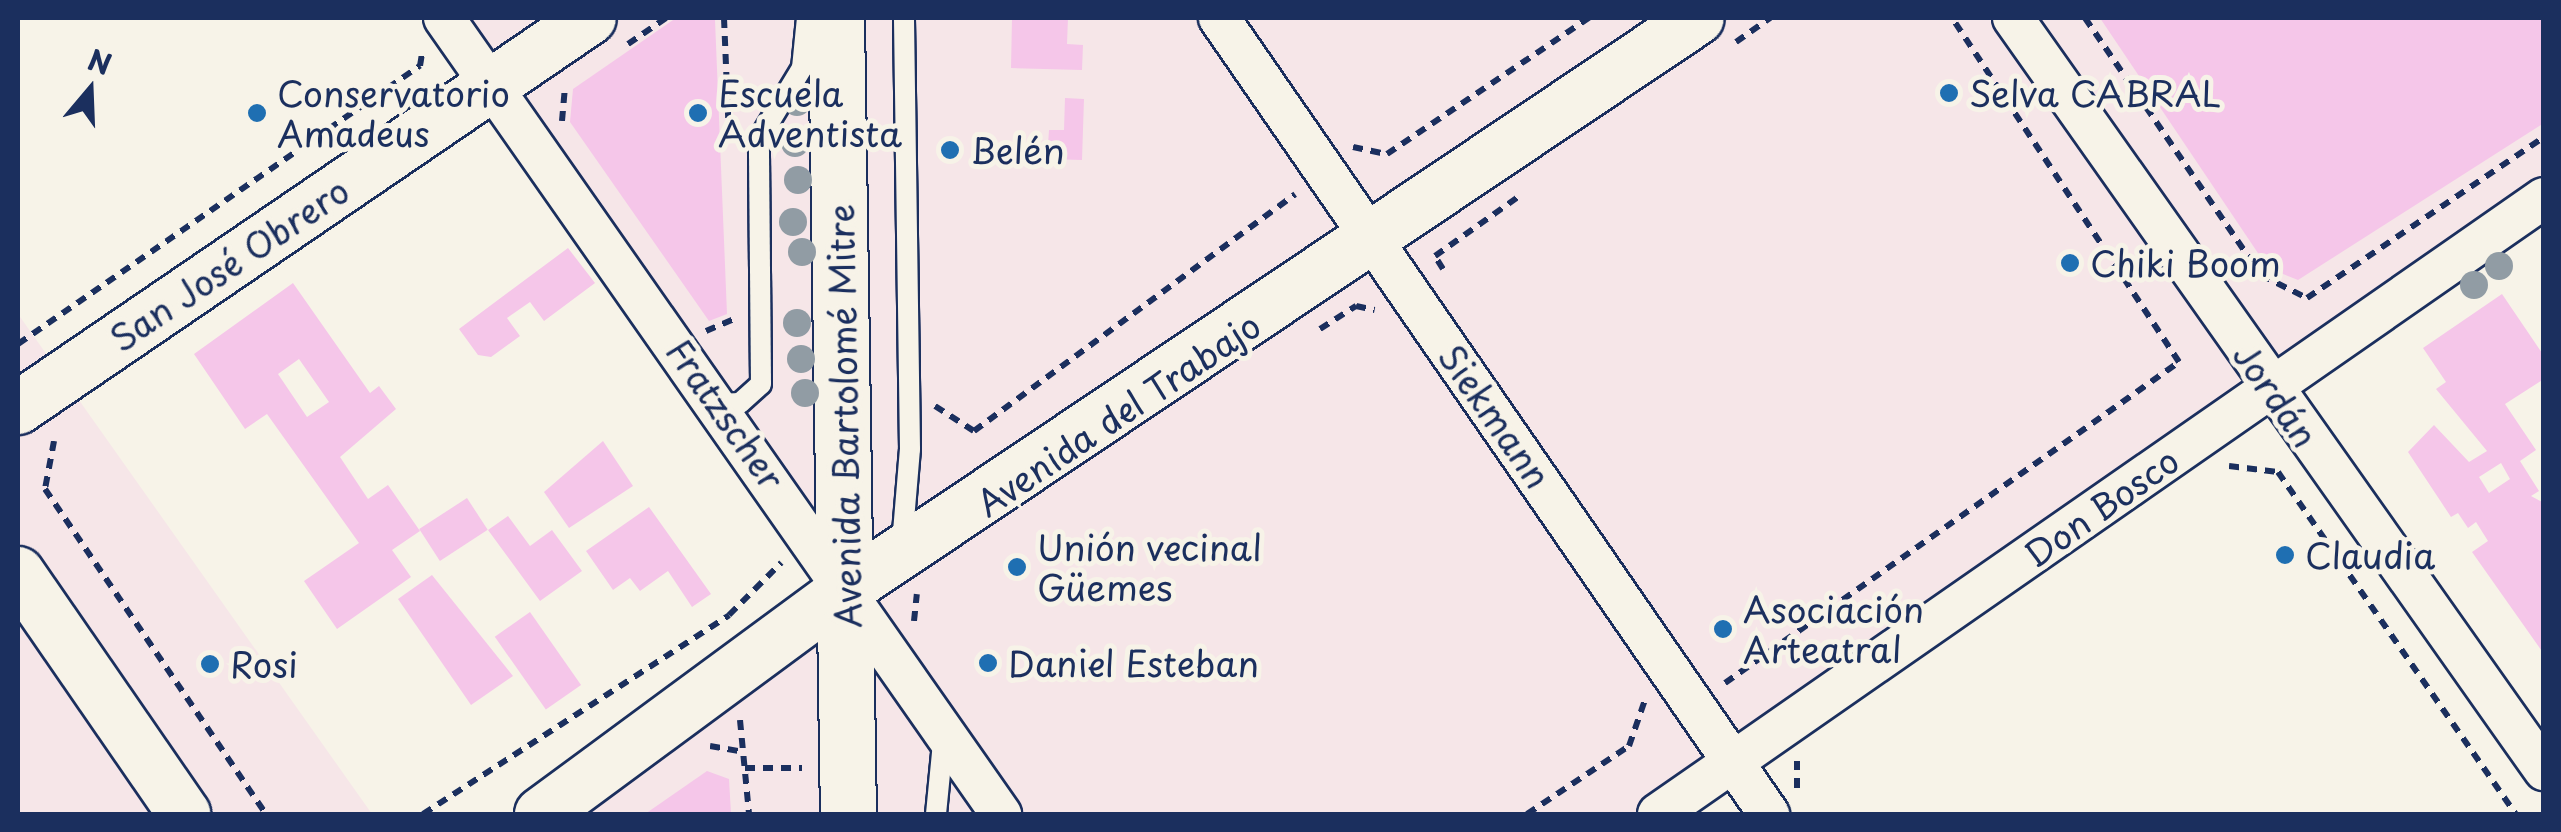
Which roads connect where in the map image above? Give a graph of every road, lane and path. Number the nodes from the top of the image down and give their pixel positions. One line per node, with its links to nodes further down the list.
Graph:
1 (444, 18): 16 (street, Fratzscher)
2 (666, 18): 12 (path)
3 (807, 18): 31 (lane)
4 (836, 18): 39 (main road, Avenida Bartolomé Mitre)
5 (904, 18): 37 (lane)
6 (1219, 18): 23 (street, Siekmann)
7 (1589, 18): 19 (path)
8 (1770, 18): 13 (path)
9 (1952, 18): 41 (path)
10 (2013, 18): 30 (street, Jordán)
11 (2085, 18): 17 (path)
12 (607, 32): 16 (street, San José Obrero)
13 (1710, 34): 23 (street, Avenida del Trabajo)
14 (420, 66): 29 (path)
15 (580, 77): 18 (path)
16 (491, 85): 31 (street, Fratzscher); 32 (street, San José Obrero)
17 (2544, 137)
18 (572, 141)
19 (1346, 146)
20 (1296, 182): 34 (path)
21 (1530, 188): 24 (path)
22 (2544, 198): 30 (street, Don Bosco)
23 (1375, 243): 37 (street, Avenida del Trabajo); 44 (street, Siekmann)
24 (1456, 289)
25 (1387, 312): 28 (path)
26 (693, 316): 27 (path)
27 (736, 318)
28 (1307, 338)
29 (18, 344)
30 (2271, 389): 44 (street, Don Bosco); 45 (street, Jordán)
31 (719, 404): 39 (street, Fratzscher)
32 (18, 408)
33 (68, 431): 47 (path)
34 (974, 431)
35 (2278, 472): 56 (path)
36 (788, 544): 48 (path)
37 (918, 570): 39 (street, Avenida del Trabajo); 40 (path)
38 (18, 573): 46 (street)
39 (848, 588): 43 (street, Fratzscher); 49 (street, Avenida del Trabajo); 50 (main road, Avenida Bartolomé Mitre)
40 (914, 628)
41 (1709, 670)
42 (1636, 678): 53 (path)
43 (942, 727): 51 (lane); 52 (street, Fratzscher)
44 (1734, 763): 54 (street, Don Bosco); 55 (street, Siekmann)
45 (2544, 770)
46 (184, 814)
47 (266, 814)
48 (423, 814)
49 (540, 814)
50 (848, 814)
51 (936, 814)
52 (1001, 814)
53 (1527, 814)
54 (1658, 814)
55 (1770, 814)
56 (2516, 814)

